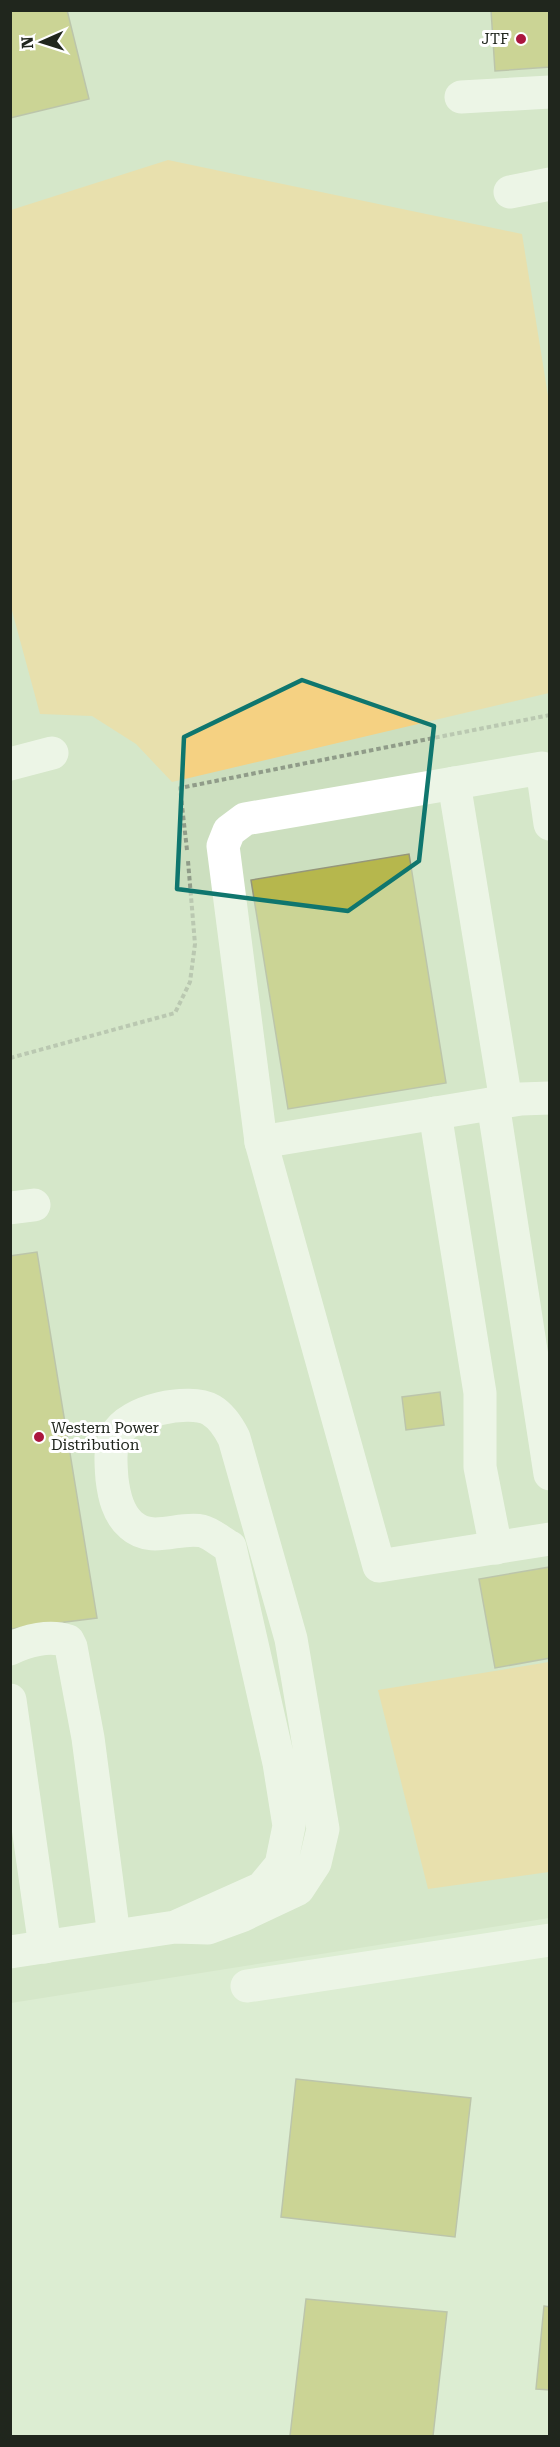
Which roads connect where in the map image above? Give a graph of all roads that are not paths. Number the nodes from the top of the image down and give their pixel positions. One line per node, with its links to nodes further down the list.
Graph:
1 (549, 92): 2 (street)
2 (461, 97)
3 (549, 183): 4 (street)
4 (510, 192)
5 (52, 753): 6 (street)
6 (10, 764)
7 (454, 783): 8 (street); 10 (street); 12 (street)
8 (549, 824)
9 (549, 1098): 10 (street)
10 (500, 1102): 11 (street); 13 (street)
11 (435, 1113): 12 (street); 15 (street)
12 (261, 1142): 15 (street)
13 (549, 1474)
14 (549, 1539): 15 (street)
15 (496, 1548)
16 (10, 1648): 19 (street)
17 (10, 1700): 21 (street)
18 (175, 1927): 18 (street); 19 (street)
19 (114, 1936): 21 (street)
20 (549, 1940): 23 (street)
21 (45, 1947): 22 (street)
22 (10, 1952)
23 (247, 1986)

